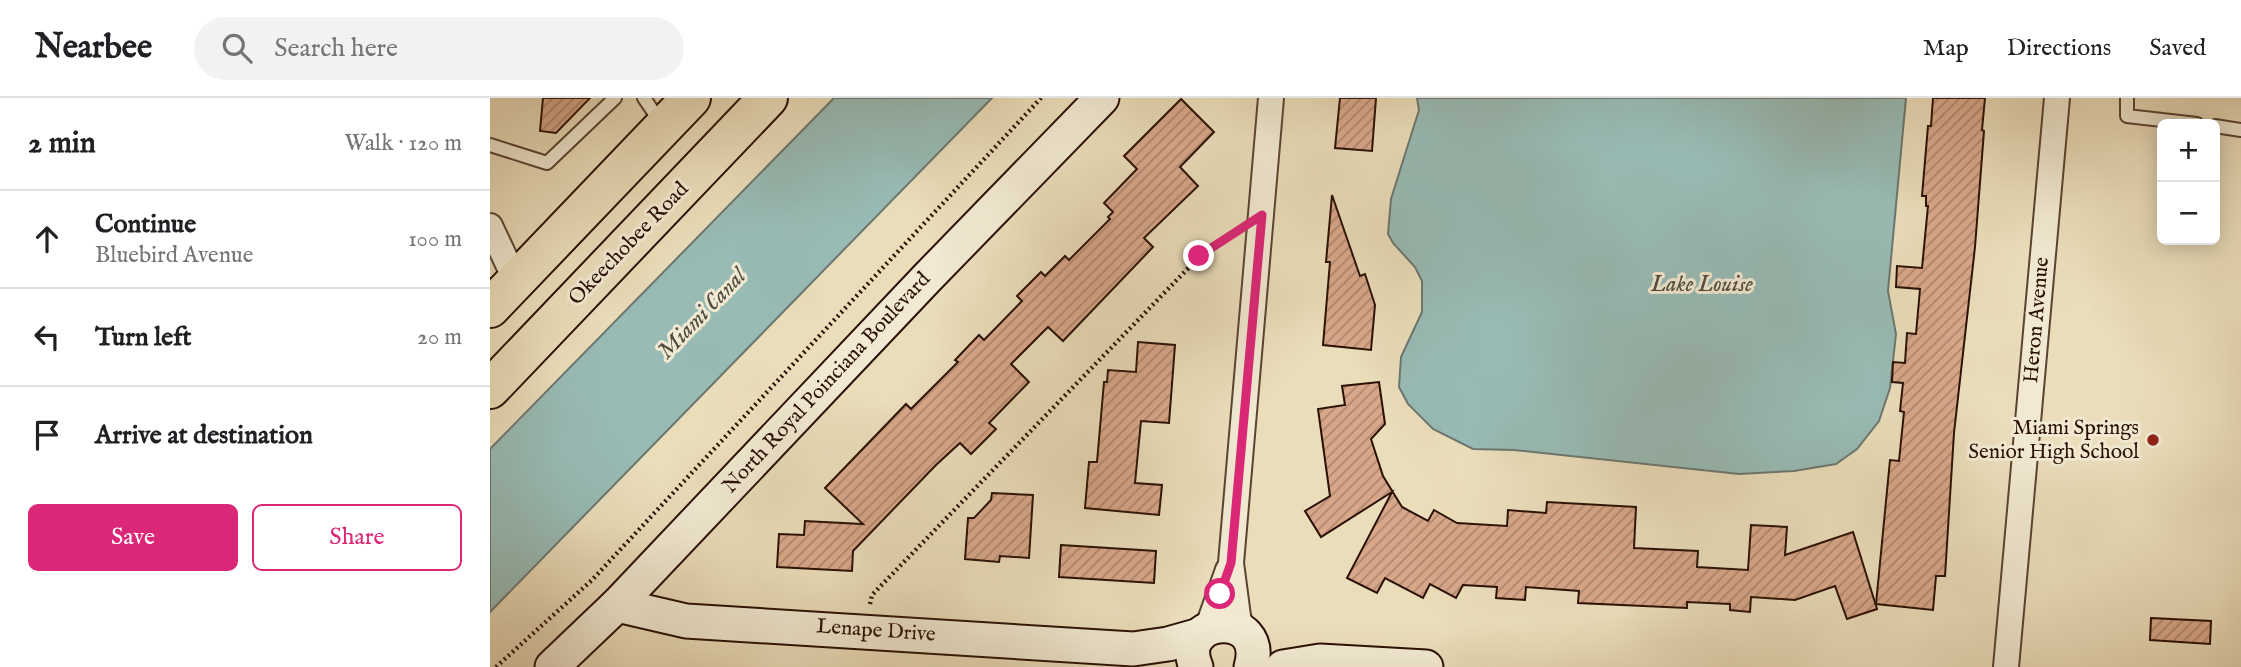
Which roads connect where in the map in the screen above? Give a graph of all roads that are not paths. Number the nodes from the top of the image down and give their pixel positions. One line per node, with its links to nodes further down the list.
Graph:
1 (615, 98): 12 (lane)
2 (691, 98): 8 (highway)
3 (768, 98): 16 (highway, Okeechobee Road)
4 (1102, 98): 18 (street, North Royal Poinciana Boulevard)
5 (1272, 98): 17 (street)
6 (2057, 98): 28 (street, Heron Avenue)
7 (2127, 98): 9 (lane)
8 (654, 112): 14 (highway)
9 (2157, 119)
10 (2220, 128): 11 (lane)
11 (2241, 130)
12 (490, 145)
13 (490, 226): 14 (street)
14 (516, 281): 15 (highway)
15 (490, 308)
16 (490, 389)
17 (1231, 563): 19 (street); 20 (street)
18 (617, 605): 21 (street, Lenape Drive); 23 (street, North Royal Poinciana Boulevard)
19 (1243, 632): 20 (street, Lenape Drive); 22 (street); 25 (street)
20 (1201, 644): 21 (street, Lenape Drive)
21 (1137, 649): 24 (street, Lenape Drive)
22 (1320, 661): 26 (street); 27 (street)
23 (552, 667)
24 (1190, 667)
25 (1251, 667)
26 (1283, 667)
27 (1426, 667)
28 (2007, 667)

